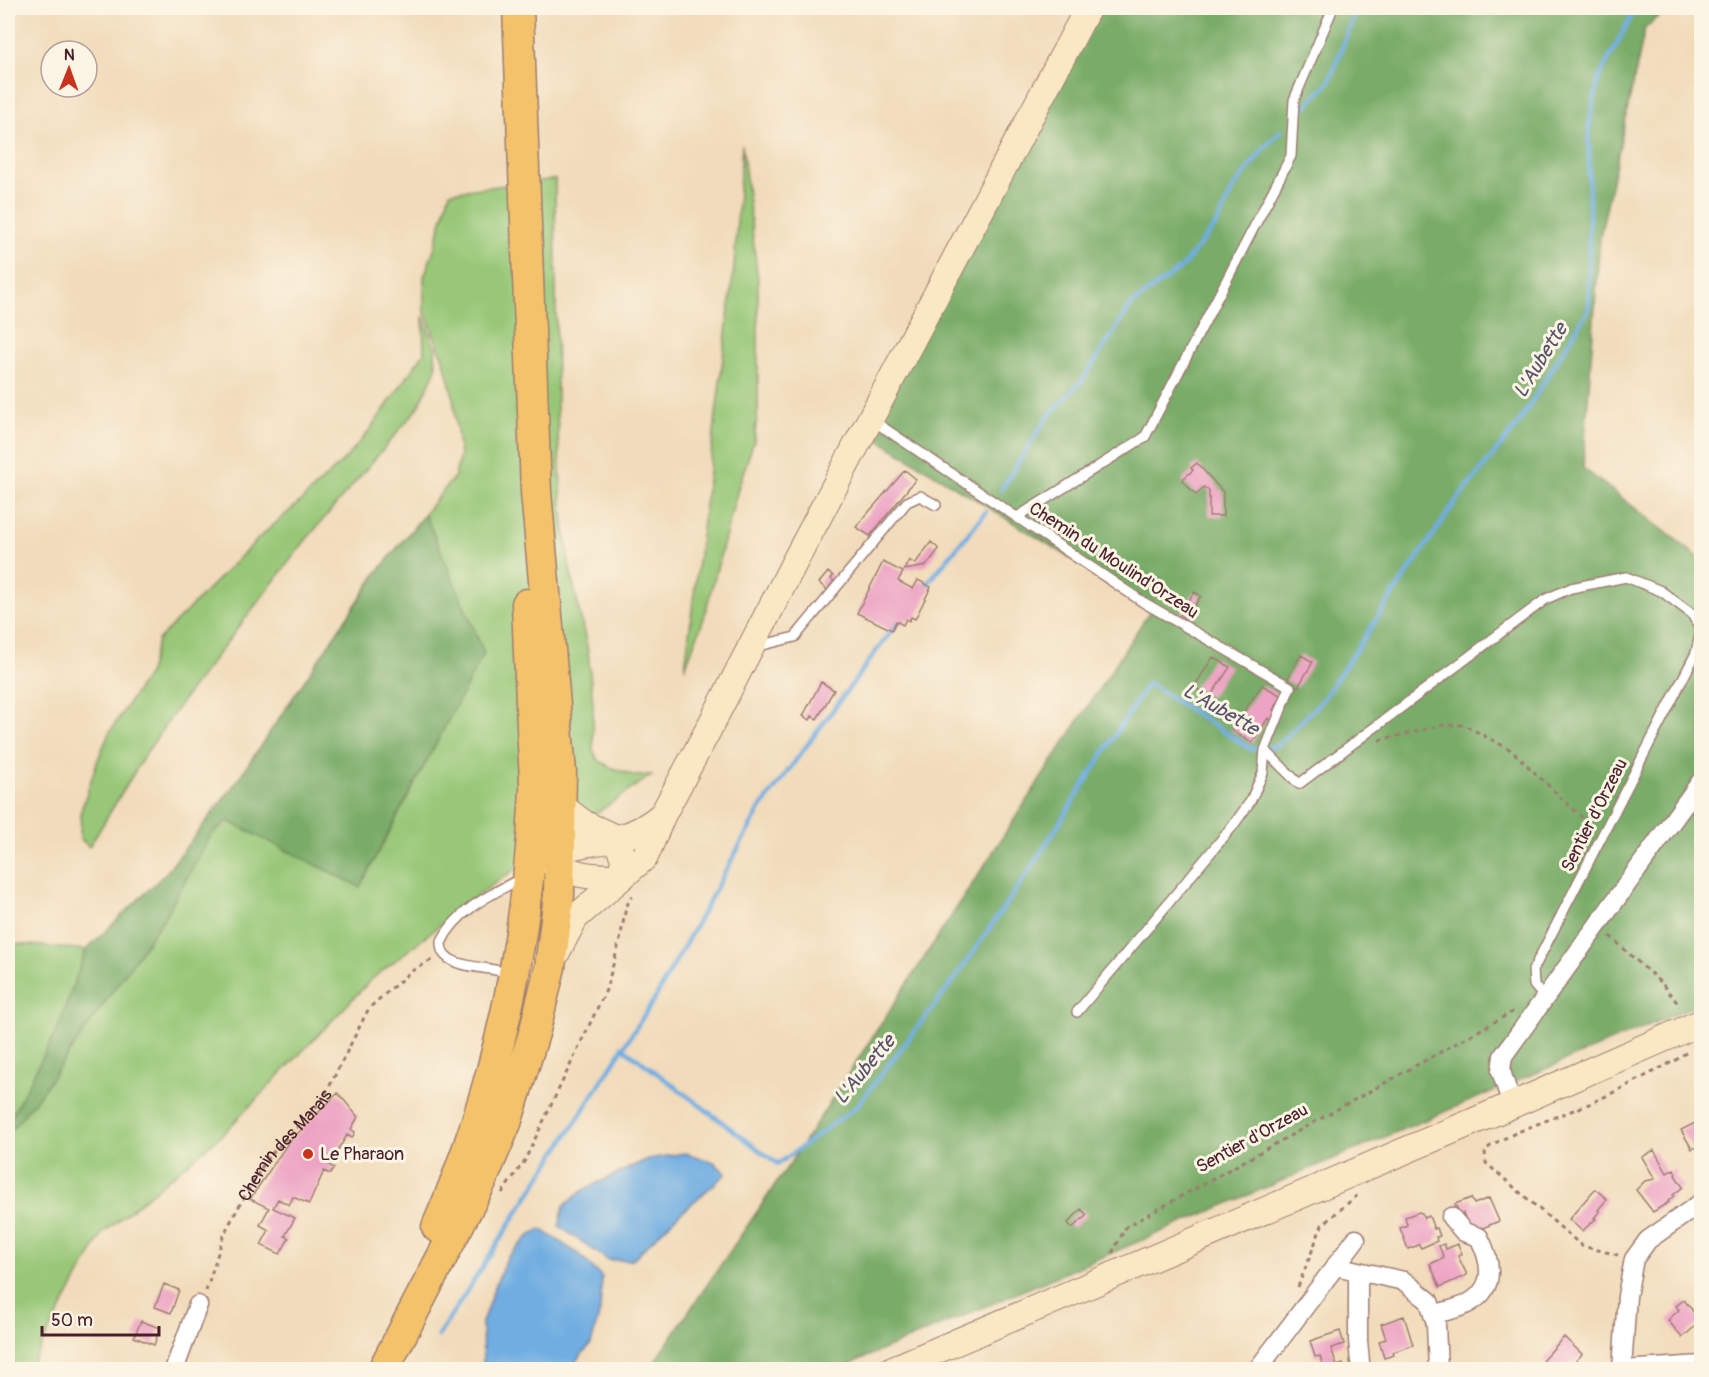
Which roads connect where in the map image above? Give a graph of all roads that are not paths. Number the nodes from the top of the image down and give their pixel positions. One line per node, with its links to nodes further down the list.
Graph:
1 (504, 8): 11 (main road)
2 (518, 8): 12 (main road)
3 (1088, 8): 5 (street)
4 (1333, 8): 7 (lane)
5 (871, 419): 7 (lane, Chemin du Moulind'Orzeau); 8 (street)
6 (936, 506): 8 (lane)
7 (1017, 517): 9 (lane, Chemin du Moulind'Orzeau)
8 (749, 648): 13 (street)
9 (1266, 748): 20 (lane, Sentier d'Orzeau); 21 (lane)
10 (1701, 780): 20 (street)
11 (535, 788): 15 (street); 16 (main road)
12 (562, 807): 14 (street); 15 (main road)
13 (663, 814): 14 (street); 17 (street)
14 (616, 838): 15 (street); 17 (street)
15 (557, 857): 16 (street); 17 (street); 18 (main road)
16 (527, 875): 19 (main road); 19 (lane)
17 (629, 883): 18 (street)
18 (550, 967): 32 (main road)
19 (514, 975): 32 (main road)
20 (1545, 998): 23 (street)
21 (1077, 1012)
22 (1701, 1022): 23 (street)
23 (1512, 1105): 37 (street)
24 (1701, 1202): 35 (street)
25 (1451, 1217): 30 (street)
26 (1356, 1239): 27 (street)
27 (1335, 1266): 28 (street); 38 (street)
28 (1358, 1271): 30 (street); 33 (street)
29 (198, 1305): 36 (street)
30 (1433, 1315): 39 (street)
31 (1701, 1355): 34 (street)
32 (381, 1358)
33 (1360, 1362)
34 (1694, 1366): 35 (street)
35 (1622, 1369)
36 (174, 1370)
37 (891, 1370)
38 (1257, 1370)
39 (1438, 1370)

